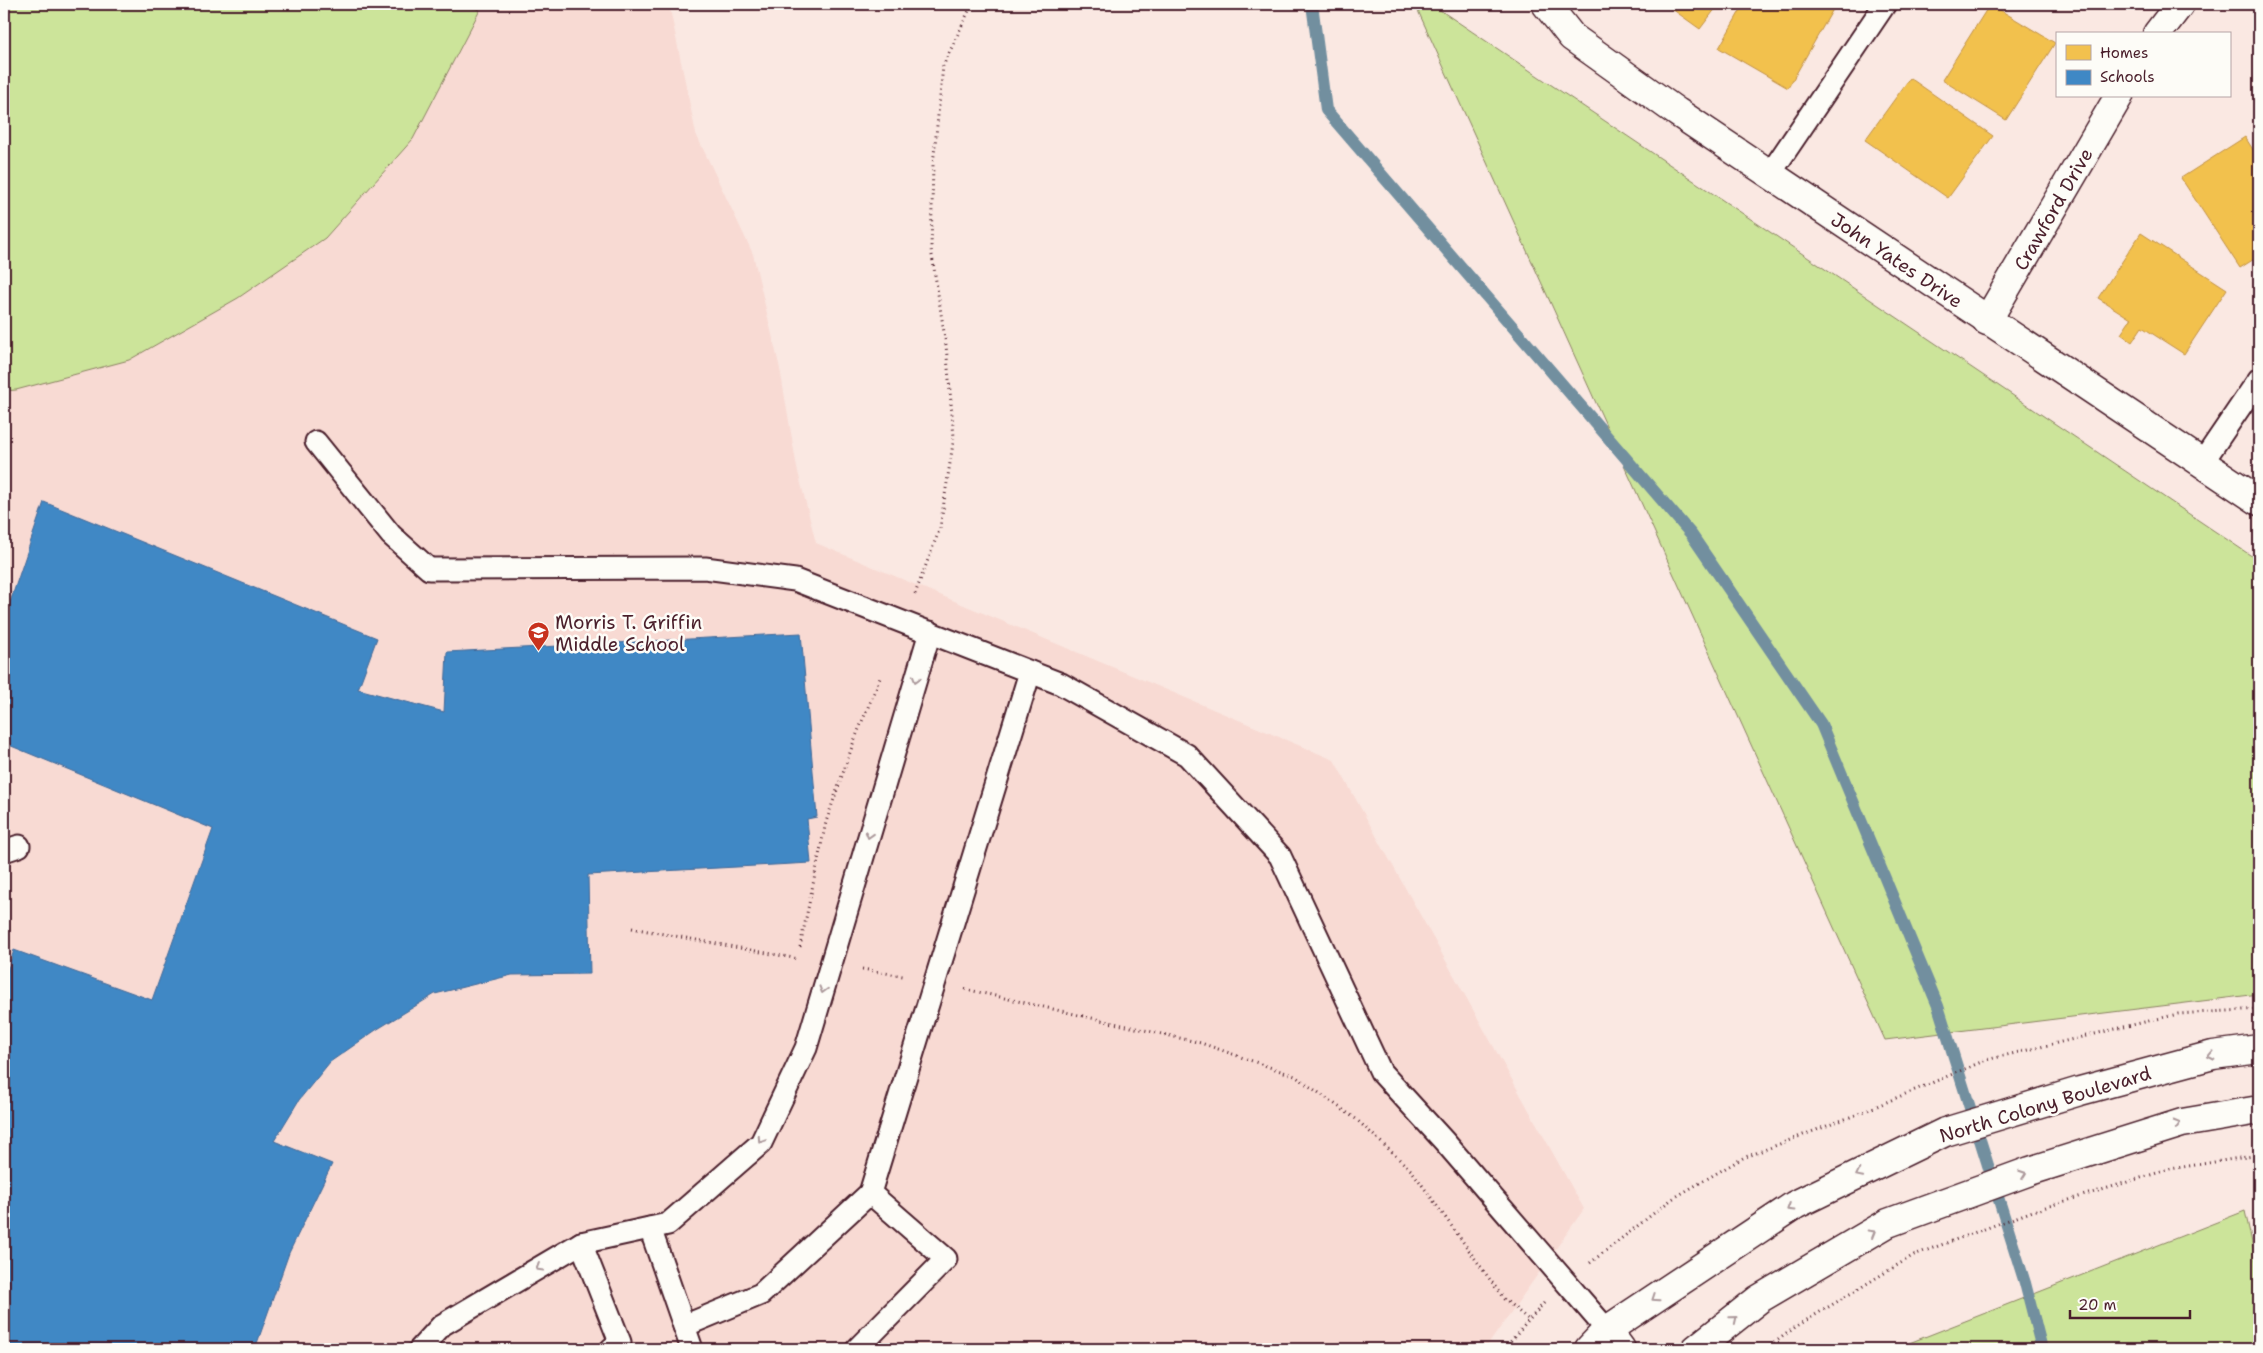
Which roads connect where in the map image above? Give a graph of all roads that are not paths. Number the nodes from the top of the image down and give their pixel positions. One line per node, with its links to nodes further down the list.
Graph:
1 (1546, 4): 6 (main road, John Yates Drive)
2 (1885, 4): 6 (lane)
3 (2180, 4): 4 (main road)
4 (2159, 32)
5 (2118, 98): 7 (main road, Crawford Drive)
6 (1770, 174): 7 (main road, John Yates Drive)
7 (1987, 321): 10 (main road, John Yates Drive)
8 (2259, 379): 10 (lane)
9 (316, 442): 12 (lane)
10 (2202, 463): 11 (main road, John Yates Drive)
11 (2259, 501)
12 (930, 632): 13 (lane); 17 (lane, one-way to 17)
13 (1030, 672): 16 (lane); 20 (lane)
14 (2259, 1050): 20 (main road, North Colony Boulevard, one-way to 20)
15 (2259, 1110): 25 (main road, one-way to 15)
16 (870, 1193): 19 (lane); 24 (lane)
17 (650, 1228): 18 (lane); 19 (lane)
18 (580, 1243): 21 (lane); 22 (lane, one-way to 22)
19 (684, 1326): 23 (lane)
20 (1606, 1343)
21 (618, 1347)
22 (420, 1349)
23 (692, 1349)
24 (857, 1349)
25 (1696, 1349)

